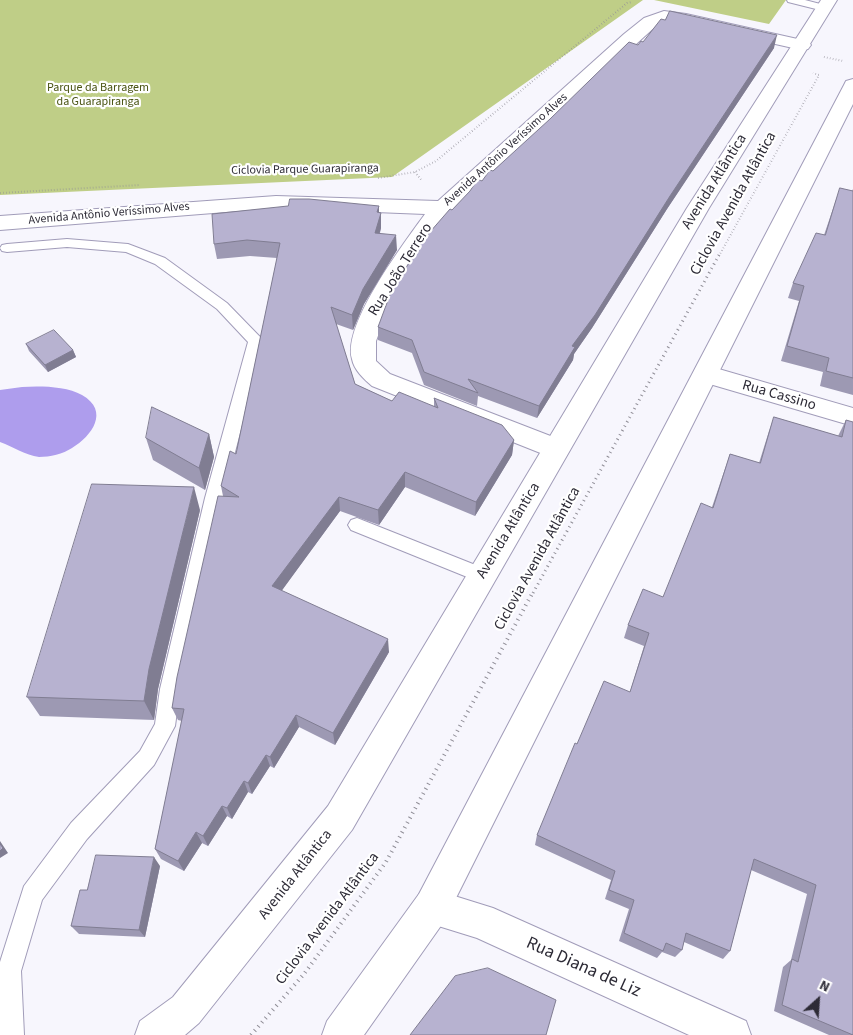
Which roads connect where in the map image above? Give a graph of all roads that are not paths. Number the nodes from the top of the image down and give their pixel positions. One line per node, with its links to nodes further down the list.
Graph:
1 (792, 0): 2 (lane)
2 (827, 4): 3 (main road, Avenida Atlântica)
3 (802, 45): 5 (main road, Avenida Antônio Veríssimo Alves); 10 (main road, Avenida Atlântica)
4 (853, 85): 8 (main road)
5 (443, 208): 6 (main road, Avenida Antônio Veríssimo Alves); 10 (main road, Rua João Terrero)
6 (0, 223)
7 (7, 248): 15 (lane)
8 (705, 374): 9 (main road, Rua Cassino); 13 (main road)
9 (853, 417)
10 (557, 449): 12 (main road, Avenida Atlântica)
11 (357, 525): 12 (lane)
12 (482, 575): 14 (main road, Avenida Atlântica)
13 (432, 907): 17 (main road); 18 (main road, Rua Diana de Liz)
14 (180, 1027): 16 (main road, Avenida Atlântica)
15 (12, 1035)
16 (154, 1035)
17 (341, 1035)
18 (732, 1035)

